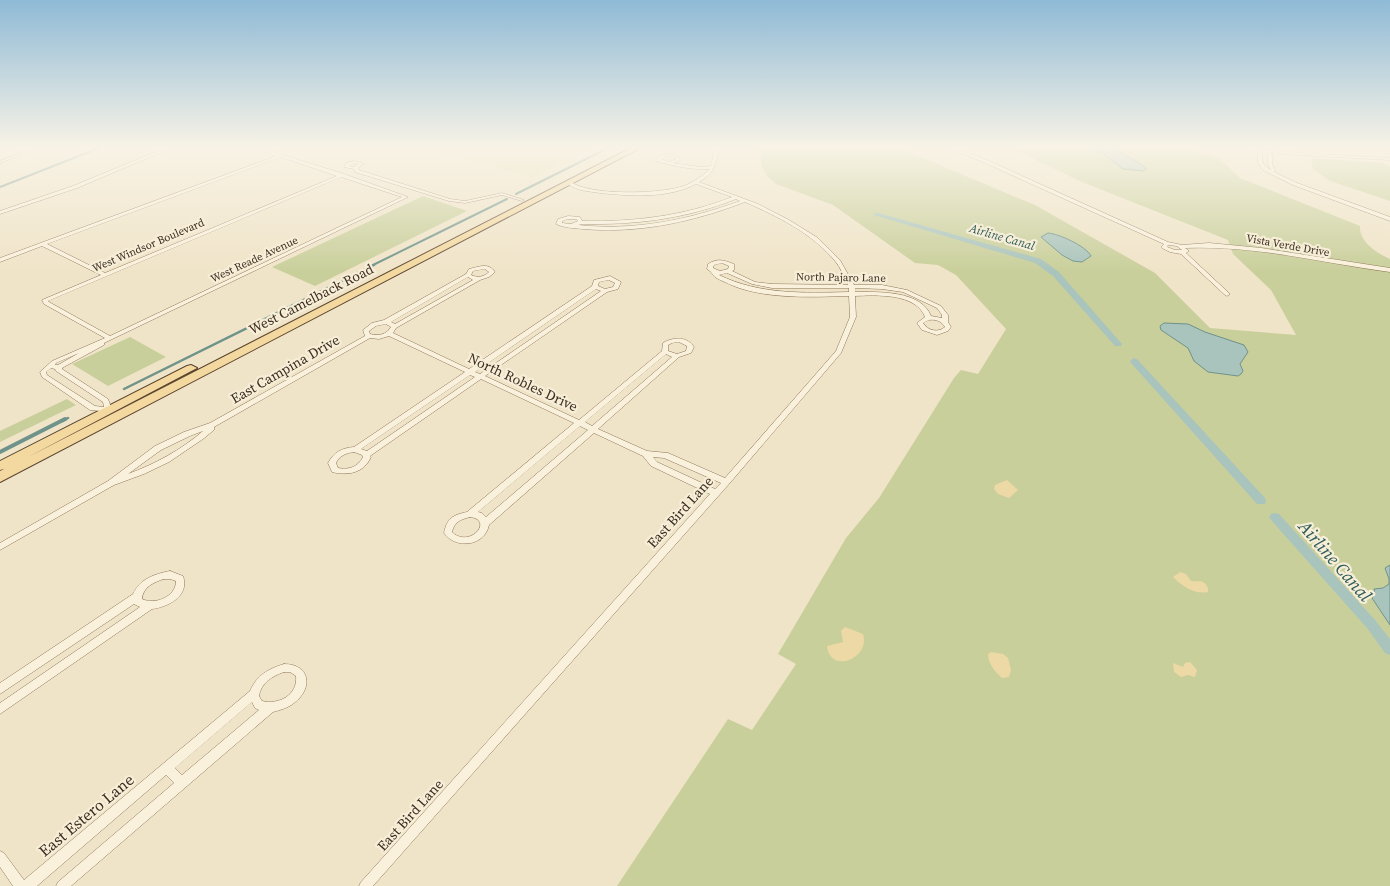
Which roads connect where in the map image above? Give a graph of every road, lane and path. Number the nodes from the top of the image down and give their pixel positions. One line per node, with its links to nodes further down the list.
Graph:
1 (68, 189): 16 (street)
2 (190, 189): 22 (street)
3 (308, 189): 28 (street, West Windsor Boulevard)
4 (382, 189): 51 (street, West Reade Avenue)
5 (416, 189): 13 (street)
6 (542, 189): 13 (main road, West Camelback Road)
7 (549, 189): 63 (main road, West Camelback Road)
8 (584, 189): 9 (street)
9 (674, 189)
10 (714, 189): 14 (street, East Bird Lane)
11 (1048, 189): 23 (street, Vista Verde Drive)
12 (1310, 189): 18 (street)
13 (518, 198): 63 (main road, West Camelback Road)
14 (740, 199): 15 (street); 17 (street); 35 (street, East Bird Lane)
15 (694, 212): 17 (street); 20 (street)
16 (0, 213)
17 (701, 216): 20 (street)
18 (1390, 219)
19 (581, 222): 20 (street); 21 (street); 21 (street)
20 (639, 224): 21 (street)
21 (570, 226)
22 (42, 244): 24 (street); 28 (street)
23 (1182, 249): 25 (street, Vista Verde Drive); 37 (street)
24 (0, 260)
25 (1390, 270)
26 (716, 272): 27 (street, North Pajaro Lane); 27 (street, North Pajaro Lane); 33 (street, North Pajaro Lane)
27 (729, 272): 31 (street, North Pajaro Lane)
28 (104, 274): 51 (street, West Windsor Boulevard)
29 (468, 275): 30 (street); 30 (street); 39 (street)
30 (478, 279): 40 (street)
31 (749, 281): 33 (street); 34 (street, North Pajaro Lane)
32 (595, 287): 36 (street); 36 (street); 42 (street)
33 (743, 287): 34 (street, North Pajaro Lane)
34 (789, 290): 35 (street, North Pajaro Lane)
35 (851, 290): 38 (street, North Pajaro Lane); 41 (street, North Pajaro Lane); 75 (street, East Bird Lane)
36 (605, 291): 43 (street)
37 (1227, 294)
38 (920, 297): 41 (street); 46 (street, North Pajaro Lane)
39 (428, 298): 40 (street); 45 (street)
40 (438, 302): 47 (street)
41 (913, 302): 44 (street, North Pajaro Lane)
42 (563, 309): 43 (street); 50 (street)
43 (573, 313): 52 (street)
44 (929, 318): 46 (street); 46 (street)
45 (386, 322): 47 (street); 49 (street)
46 (945, 322)
47 (394, 327): 48 (street)
48 (389, 334): 49 (street); 58 (street, North Robles Drive)
49 (369, 336): 66 (street, East Campina Drive)
50 (522, 336): 52 (street); 58 (street)
51 (110, 338): 53 (street, West Reade Avenue)
52 (534, 340): 59 (street)
53 (85, 351): 56 (street, West Reade Avenue); 57 (street, West Reade Avenue)
54 (665, 352): 55 (street); 55 (street); 60 (street)
55 (677, 356): 61 (street)
56 (47, 367): 57 (street, West Reade Avenue); 63 (street)
57 (59, 367): 63 (street)
58 (470, 371): 59 (street, North Robles Drive); 62 (street)
59 (481, 376): 64 (street); 65 (street, North Robles Drive)
60 (630, 380): 61 (street); 65 (street)
61 (643, 385): 67 (street)
62 (410, 412): 64 (street); 68 (street)
63 (113, 413): 71 (main road, West Camelback Road); 73 (main road, West Camelback Road)
64 (422, 417): 70 (street)
65 (580, 423): 67 (street, North Robles Drive); 72 (street)
66 (213, 425): 76 (street, East Campina Drive); 76 (street, East Campina Drive)
67 (593, 429): 69 (street, North Robles Drive); 74 (street)
68 (356, 449): 70 (street); 70 (street)
69 (646, 454): 75 (street, North Robles Drive); 77 (street, North Robles Drive)
70 (366, 455)
71 (0, 466)
72 (524, 469): 74 (street); 78 (street)
73 (0, 477)
74 (537, 477): 79 (street)
75 (726, 482): 77 (street, East Bird Lane)
76 (111, 484): 80 (street, East Campina Drive)
77 (716, 493): 95 (street, East Bird Lane)
78 (470, 514): 79 (street); 79 (street)
79 (485, 523)
80 (0, 547)
81 (136, 597): 82 (street); 82 (street); 83 (street)
82 (148, 607): 84 (street)
83 (49, 656): 84 (street); 85 (street)
84 (60, 668): 88 (street)
85 (0, 689)
86 (255, 692): 87 (street); 87 (street); 89 (street, East Estero Lane)
87 (269, 708): 90 (street)
88 (0, 709)
89 (167, 768): 90 (street); 93 (street, East Estero Lane)
90 (182, 783): 94 (street)
91 (0, 857): 92 (street)
92 (22, 886)
93 (27, 886)
94 (62, 886)
95 (365, 886)

